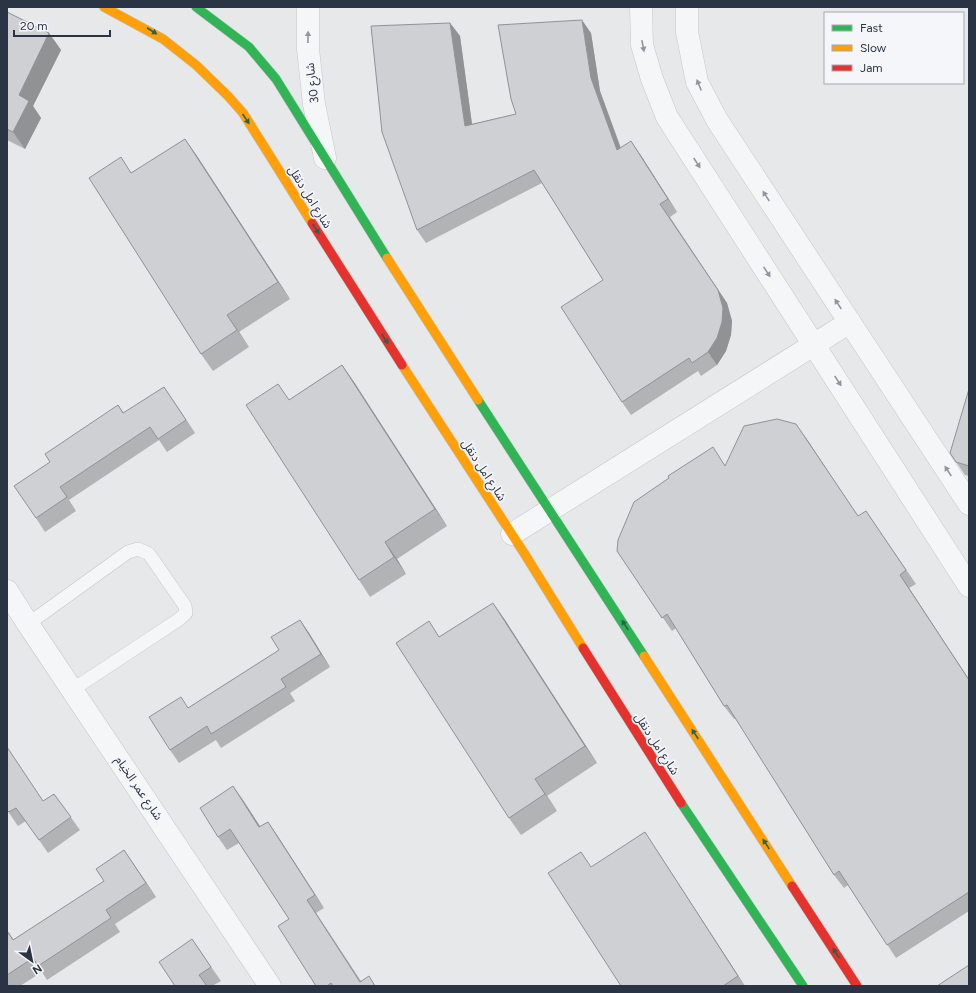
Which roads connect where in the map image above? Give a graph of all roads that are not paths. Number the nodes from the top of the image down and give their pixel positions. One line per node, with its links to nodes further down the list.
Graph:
1 (104, 7): 11 (street, شارع امل دنقل, one-way to 11)
2 (196, 7): 6 (street)
3 (308, 7): 6 (street, شارع 30, one-way to 3)
4 (641, 7): 8 (street, one-way to 8)
5 (687, 7): 7 (street, one-way to 5)
6 (326, 159): 10 (street)
7 (850, 322): 8 (street); 9 (street, one-way to 7)
8 (814, 344): 10 (street); 12 (street, one-way to 12)
9 (969, 504)
10 (550, 509): 11 (street); 18 (street, one-way to 10)
11 (512, 534): 17 (street, شارع امل دنقل)
12 (969, 586)
13 (7, 591): 14 (street, شارع عمر الخيام)
14 (28, 624): 15 (street, شارع عمر الخيام); 15 (lane)
15 (72, 690): 16 (street, شارع عمر الخيام)
16 (270, 986)
17 (803, 986)
18 (857, 986)

